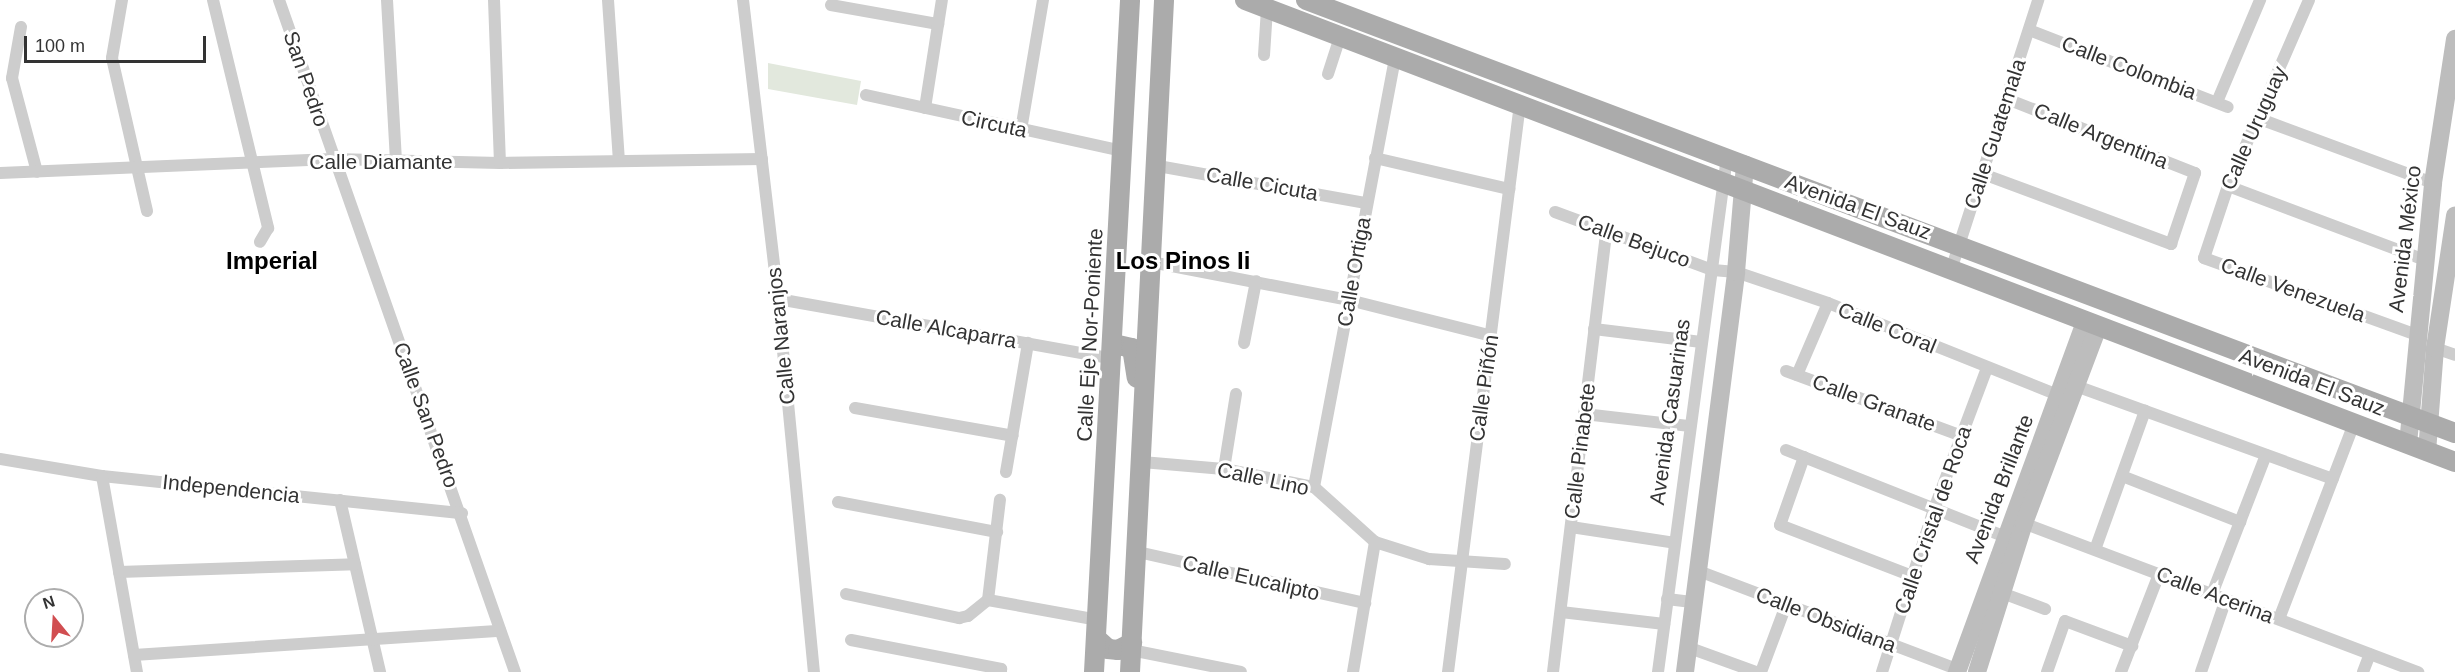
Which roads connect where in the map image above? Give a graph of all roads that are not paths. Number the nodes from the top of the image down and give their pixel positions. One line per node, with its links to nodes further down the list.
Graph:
1 (122, 0): 46 (street)
2 (213, 0): 44 (street)
3 (279, 0): 38 (street, San Pedro)
4 (387, 0): 42 (street)
5 (494, 0): 43 (street)
6 (609, 0): 40 (street)
7 (743, 0): 39 (street, Calle Naranjos)
8 (942, 0): 20 (street)
9 (1043, 0): 35 (street)
10 (1130, 0): 36 (main road, Calle Eje Nor-Poniente)
11 (1164, 0): 45 (main road)
12 (1245, 0): 18 (main road, Avenida El Sauz)
13 (1306, 0): 19 (main road, Avenida El Sauz)
14 (2038, 0): 22 (street, Calle Guatemala)
15 (2260, 0): 32 (street, Calle Uruguay)
16 (2309, 0): 34 (street, Calle Uruguay)
17 (831, 5): 20 (street)
18 (1267, 9): 23 (main road, Avenida El Sauz); 25 (street)
19 (1340, 12): 23 (main road); 28 (main road, Avenida El Sauz)
20 (938, 24): 33 (street)
21 (21, 27): 47 (street)
22 (2029, 30): 30 (street, Calle Guatemala); 32 (street, Calle Colombia)
23 (1337, 35): 26 (main road, Avenida El Sauz); 27 (street)
24 (2455, 39): 51 (street, Avenida México)
25 (1264, 55)
26 (1395, 58): 31 (main road, Avenida El Sauz); 37 (street, Calle Ortiga)
27 (1328, 74)
28 (1515, 77): 31 (main road); 41 (main road, Avenida El Sauz)
29 (866, 95): 33 (street, Circuta)
30 (2007, 99): 49 (street, Calle Argentina); 50 (street, Calle Guatemala)
31 (1513, 102): 52 (main road, Avenida El Sauz); 54 (street, Calle Piñón)
32 (2223, 105)
33 (925, 108): 35 (street, Circuta)
34 (2260, 119): 51 (street); 53 (street, Calle Uruguay)
35 (1021, 130): 36 (street, Circuta)
36 (1123, 151): 66 (main road, Calle Eje Nor-Poniente)
37 (1375, 158): 54 (street); 56 (street, Calle Ortiga)
38 (333, 159): 42 (street, Calle Diamante); 44 (street, Calle Diamante); 118 (street, Calle San Pedro)
39 (762, 159): 40 (street, Calle Diamante); 72 (street, Calle Naranjos)
40 (619, 160): 43 (street, Calle Diamante)
41 (1736, 161): 52 (street, Avenida Casuarinas); 55 (street); 62 (main road, Avenida El Sauz)
42 (396, 162): 43 (street, Calle Diamante)
43 (500, 163)
44 (252, 164): 46 (street, Calle Diamante); 61 (street)
45 (1158, 166): 56 (street, Calle Cicuta); 65 (main road)
46 (138, 169): 47 (street, Calle Diamante); 57 (street)
47 (37, 172): 48 (street, Calle Diamante)
48 (0, 173)
49 (2195, 173): 50 (street, Calle Uruguay)
50 (1983, 174): 62 (street, Calle Guatemala)
51 (2433, 183): 64 (street, Avenida México)
52 (1726, 184): 55 (main road, Avenida El Sauz); 68 (street, Avenida Casuarinas)
53 (2228, 186): 63 (street, Calle Uruguay); 64 (street)
54 (1509, 189): 79 (street, Calle Piñón)
55 (1744, 191): 67 (main road, Avenida El Sauz); 69 (street)
56 (1365, 203): 73 (street, Calle Ortiga)
57 (147, 211)
58 (1555, 212): 60 (street, Calle Bejuco)
59 (2455, 216): 70 (street)
60 (1606, 231): 68 (street, Calle Bejuco); 77 (street, Calle Pinabete)
61 (260, 242)
62 (1958, 245): 67 (street, Calle Guatemala); 92 (main road, Avenida El Sauz)
63 (2204, 258): 78 (street, Calle Venezuela)
64 (2425, 260): 78 (street, Avenida México)
65 (1151, 262): 71 (street); 75 (main road)
66 (1118, 263): 75 (main road); 84 (main road, Calle Eje Nor-Poniente)
67 (1952, 267): 76 (main road, Avenida El Sauz)
68 (1713, 270): 69 (street, Calle Coral); 80 (street, Avenida Casuarinas)
69 (1736, 272): 74 (street, Calle Coral); 131 (street)
70 (2451, 272): 83 (street)
71 (1256, 281): 73 (street); 81 (street)
72 (778, 298): 82 (street, Calle Alcaparra); 163 (street, Calle Naranjos)
73 (1349, 300): 79 (street); 113 (street, Calle Ortiga)
74 (1828, 303): 86 (street, Calle Coral); 99 (street, Calle Granate)
75 (1149, 324): 93 (main road)
76 (2092, 324): 88 (street, Avenida Brillante); 95 (main road, Avenida El Sauz)
77 (1594, 329): 80 (street); 91 (street, Calle Pinabete)
78 (2417, 335): 92 (street, Avenida México)
79 (1492, 336): 128 (street, Calle Piñón)
80 (1701, 342): 96 (street, Avenida Casuarinas)
81 (1244, 343)
82 (1028, 344): 84 (street, Calle Alcaparra); 98 (street)
83 (2435, 348): 85 (street); 94 (street)
84 (1114, 351): 93 (main road); 148 (main road, Calle Eje Nor-Poniente)
85 (2455, 355)
86 (1987, 369): 88 (street, Calle Coral); 99 (street, Calle Cristal de Roca)
87 (1236, 394): 108 (street)
88 (2068, 394): 90 (street, Calle Coral); 119 (street, Avenida Brillante)
89 (855, 408): 98 (street)
90 (2145, 411): 103 (street, Calle Coral); 111 (street)
91 (1584, 414): 96 (street); 121 (street, Calle Pinabete)
92 (2411, 416): 94 (main road, Avenida El Sauz); 100 (street, Avenida México)
93 (1144, 419): 106 (main road)
94 (2431, 423): 97 (main road, Avenida El Sauz); 102 (street)
95 (2354, 424): 100 (main road, Avenida El Sauz); 112 (street)
96 (1690, 426): 125 (street, Avenida Casuarinas)
97 (2455, 433)
98 (1013, 436): 109 (street)
99 (1962, 436): 117 (street, Calle Cristal de Roca)
100 (2408, 444): 102 (main road, Avenida El Sauz)
101 (1786, 450): 104 (street)
102 (2427, 452): 107 (main road, Avenida El Sauz)
103 (2266, 455): 112 (street, Calle Coral); 120 (street)
104 (1804, 458): 117 (street); 134 (street)
105 (0, 459): 110 (street, Independencia)
106 (1142, 462): 108 (street, Calle Lino); 127 (main road)
107 (2455, 462)
108 (1224, 469): 113 (street, Calle Lino)
109 (1006, 472)
110 (102, 476): 114 (street, Independencia); 132 (street)
111 (2122, 476): 120 (street); 126 (street)
112 (2333, 479): 146 (street)
113 (1314, 487): 124 (street, Calle Lino)
114 (340, 500): 118 (street, Independencia); 129 (street)
115 (1000, 500): 122 (street)
116 (838, 502): 122 (street)
117 (1934, 509): 123 (street); 134 (street, Calle Cristal de Roca)
118 (462, 513): 149 (street, Calle San Pedro)
119 (2017, 521): 123 (street, Avenida Brillante); 126 (street, Calle Acerina)
120 (2240, 522): 137 (street)
121 (1571, 526): 125 (street); 145 (street, Calle Pinabete)
122 (997, 532): 140 (street)
123 (2011, 539): 135 (street, Avenida Brillante); 159 (street, Avenida Brillante)
124 (1375, 542): 128 (street, Calle Lino); 142 (street)
125 (1675, 543): 138 (street, Avenida Casuarinas)
126 (2096, 548): 133 (street, Calle Acerina)
127 (1138, 552): 142 (street, Calle Eucalipto); 153 (main road)
128 (1461, 562): 130 (street, Calle Lino); 168 (street, Calle Piñón)
129 (355, 564): 132 (street); 150 (street)
130 (1505, 564)
131 (1696, 570): 141 (street); 143 (street, Calle Obsidiana)
132 (119, 572): 157 (street)
133 (2159, 574): 137 (street, Calle Acerina); 155 (street)
134 (1912, 576): 152 (street, Calle Cristal de Roca)
135 (2002, 593): 144 (street); 175 (street, Avenida Brillante)
136 (846, 594): 140 (street)
137 (2212, 594): 139 (street, Calle Acerina)
138 (1668, 598): 141 (street); 147 (street, Avenida Casuarinas)
139 (2226, 599): 146 (street, Calle Acerina); 178 (street)
140 (988, 600): 148 (street)
141 (1692, 602): 154 (street)
142 (1365, 603): 167 (street)
143 (1786, 605): 152 (street, Calle Obsidiana); 173 (street)
144 (2045, 609)
145 (1561, 612): 147 (street); 169 (street, Calle Pinabete)
146 (2279, 619): 156 (street, Calle Acerina)
147 (1664, 624): 170 (street, Avenida Casuarinas)
148 (1098, 630): 153 (main road); 164 (main road, Calle Eje Nor-Poniente)
149 (500, 631): 150 (street); 162 (street, Calle San Pedro)
150 (374, 639): 157 (street); 161 (street)
151 (851, 640): 158 (street)
152 (1891, 645): 159 (street, Calle Obsidiana); 174 (street, Calle Cristal de Roca)
153 (1131, 646): 165 (main road); 166 (street)
154 (1687, 646): 171 (street); 172 (street)
155 (2132, 646): 176 (street); 177 (street)
156 (2370, 654): 179 (street); 180 (street, Calle Acerina)
157 (134, 655): 160 (street)
158 (1001, 670)
159 (1956, 670)
160 (137, 672)
161 (380, 672)
162 (515, 672)
163 (814, 672)
164 (1094, 672)
165 (1130, 672)
166 (1241, 672)
167 (1353, 672)
168 (1448, 672)
169 (1553, 672)
170 (1658, 672)
171 (1685, 672)
172 (1756, 672)
173 (1761, 672)
174 (1882, 672)
175 (1977, 672)
176 (2047, 672)
177 (2121, 672)
178 (2201, 672)
179 (2363, 672)
180 (2418, 672)

